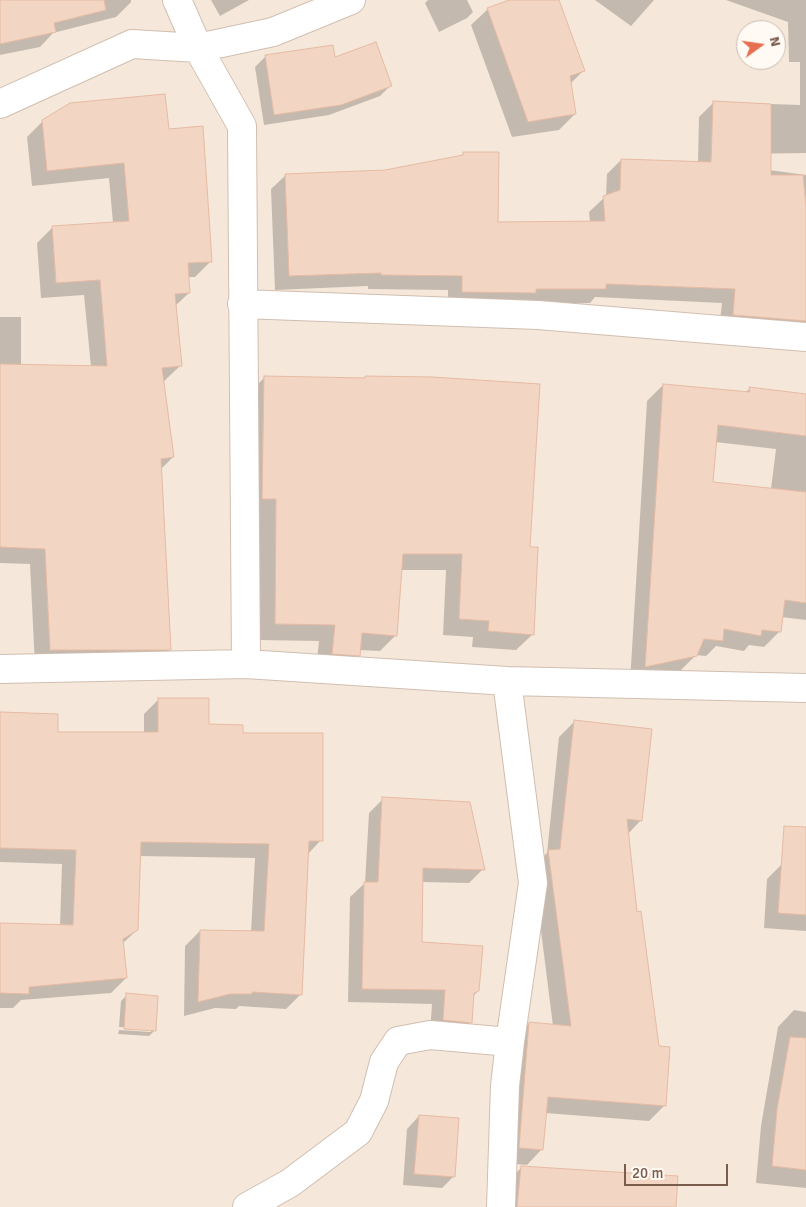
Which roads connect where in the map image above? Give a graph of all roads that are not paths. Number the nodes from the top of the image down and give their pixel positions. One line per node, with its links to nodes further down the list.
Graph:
1 (177, 0): 3 (street)
2 (351, 0): 3 (street)
3 (198, 48): 4 (street); 5 (street)
4 (0, 104)
5 (242, 304): 6 (street); 7 (street)
6 (806, 337)
7 (246, 664): 8 (street); 9 (street)
8 (0, 669)
9 (507, 681): 10 (street); 11 (street)
10 (806, 688)
11 (510, 1042): 12 (street); 13 (street)
12 (247, 1207)
13 (501, 1207)

